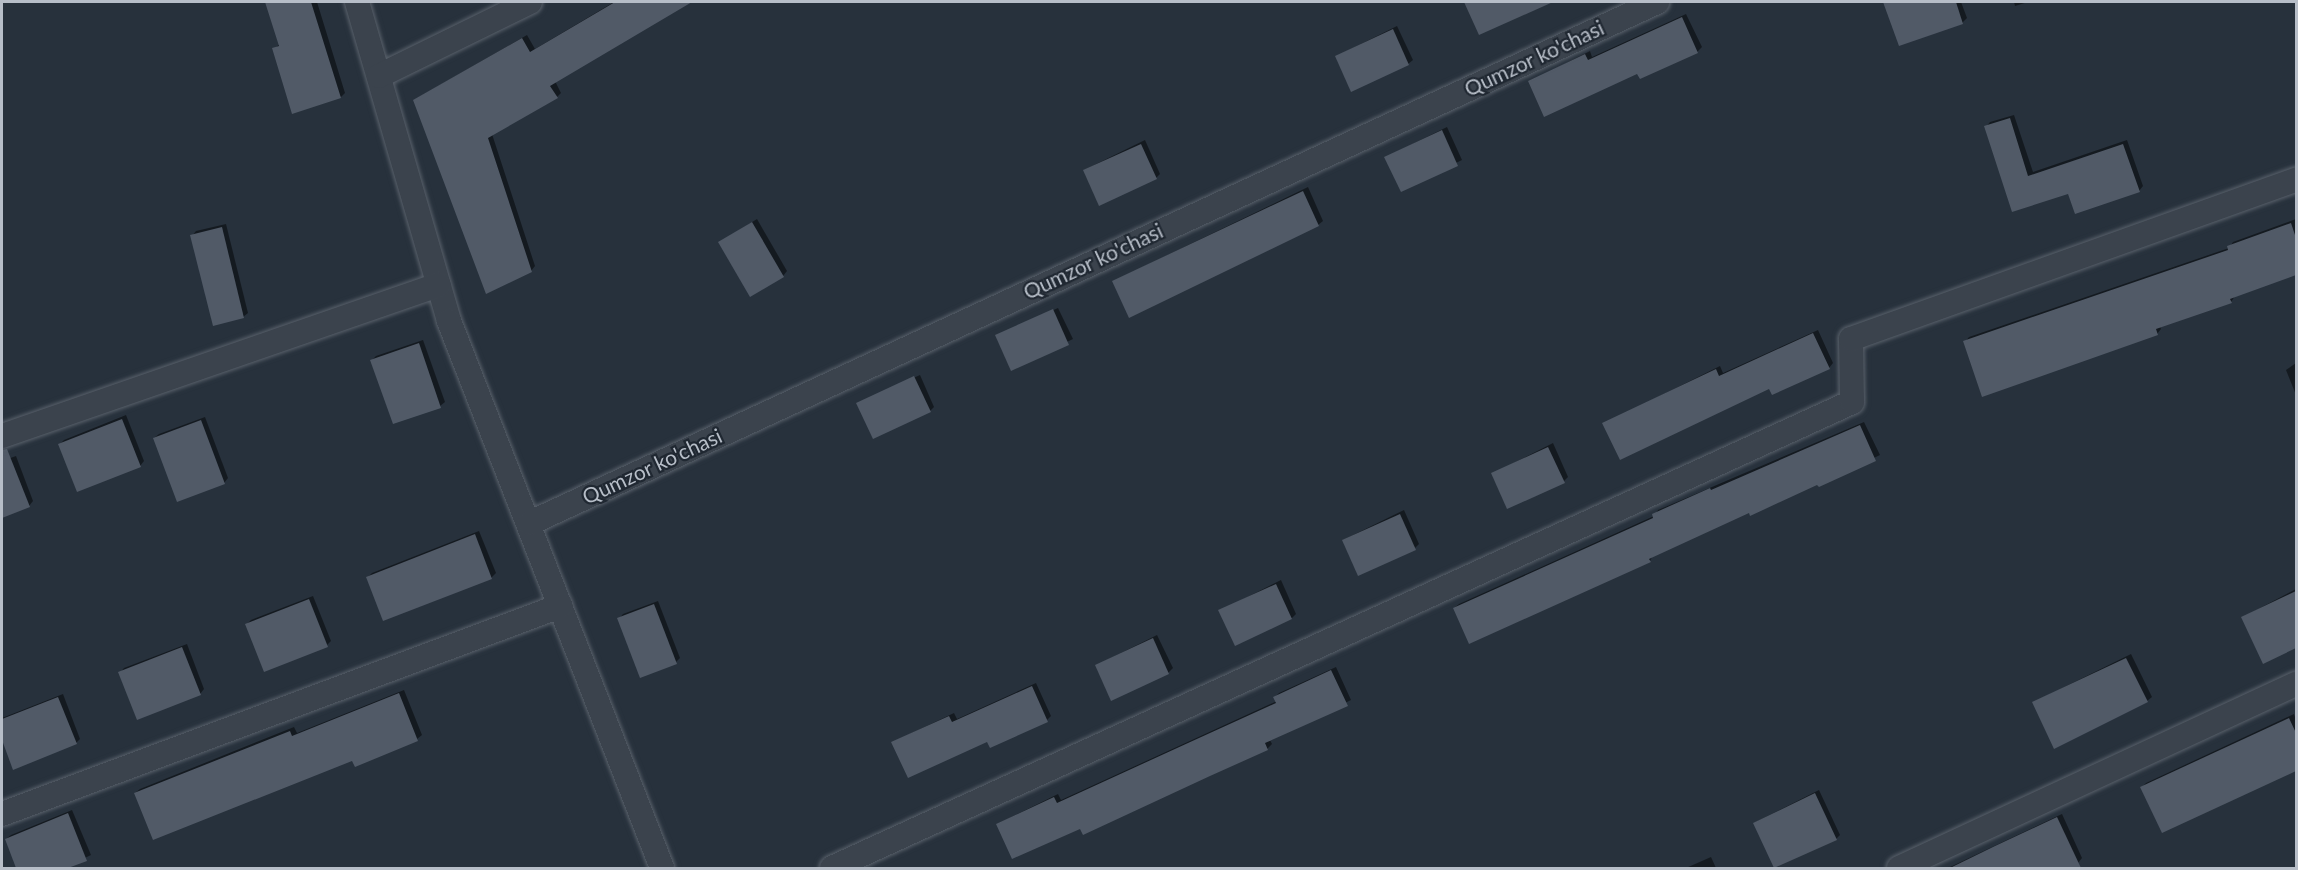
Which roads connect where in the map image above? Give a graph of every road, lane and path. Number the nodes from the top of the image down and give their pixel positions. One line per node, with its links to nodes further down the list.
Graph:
1 (357, 2): 4 (street)
2 (530, 2): 4 (street)
3 (1657, 2): 8 (street, Qumzor ko'chasi)
4 (379, 76): 6 (street)
5 (2296, 180): 13 (street)
6 (439, 285): 7 (street); 8 (street)
7 (2, 436)
8 (530, 523): 9 (street)
9 (560, 606): 11 (street); 12 (street)
10 (2296, 684): 14 (street)
11 (2, 814)
12 (662, 868)
13 (832, 868)
14 (1899, 868)

